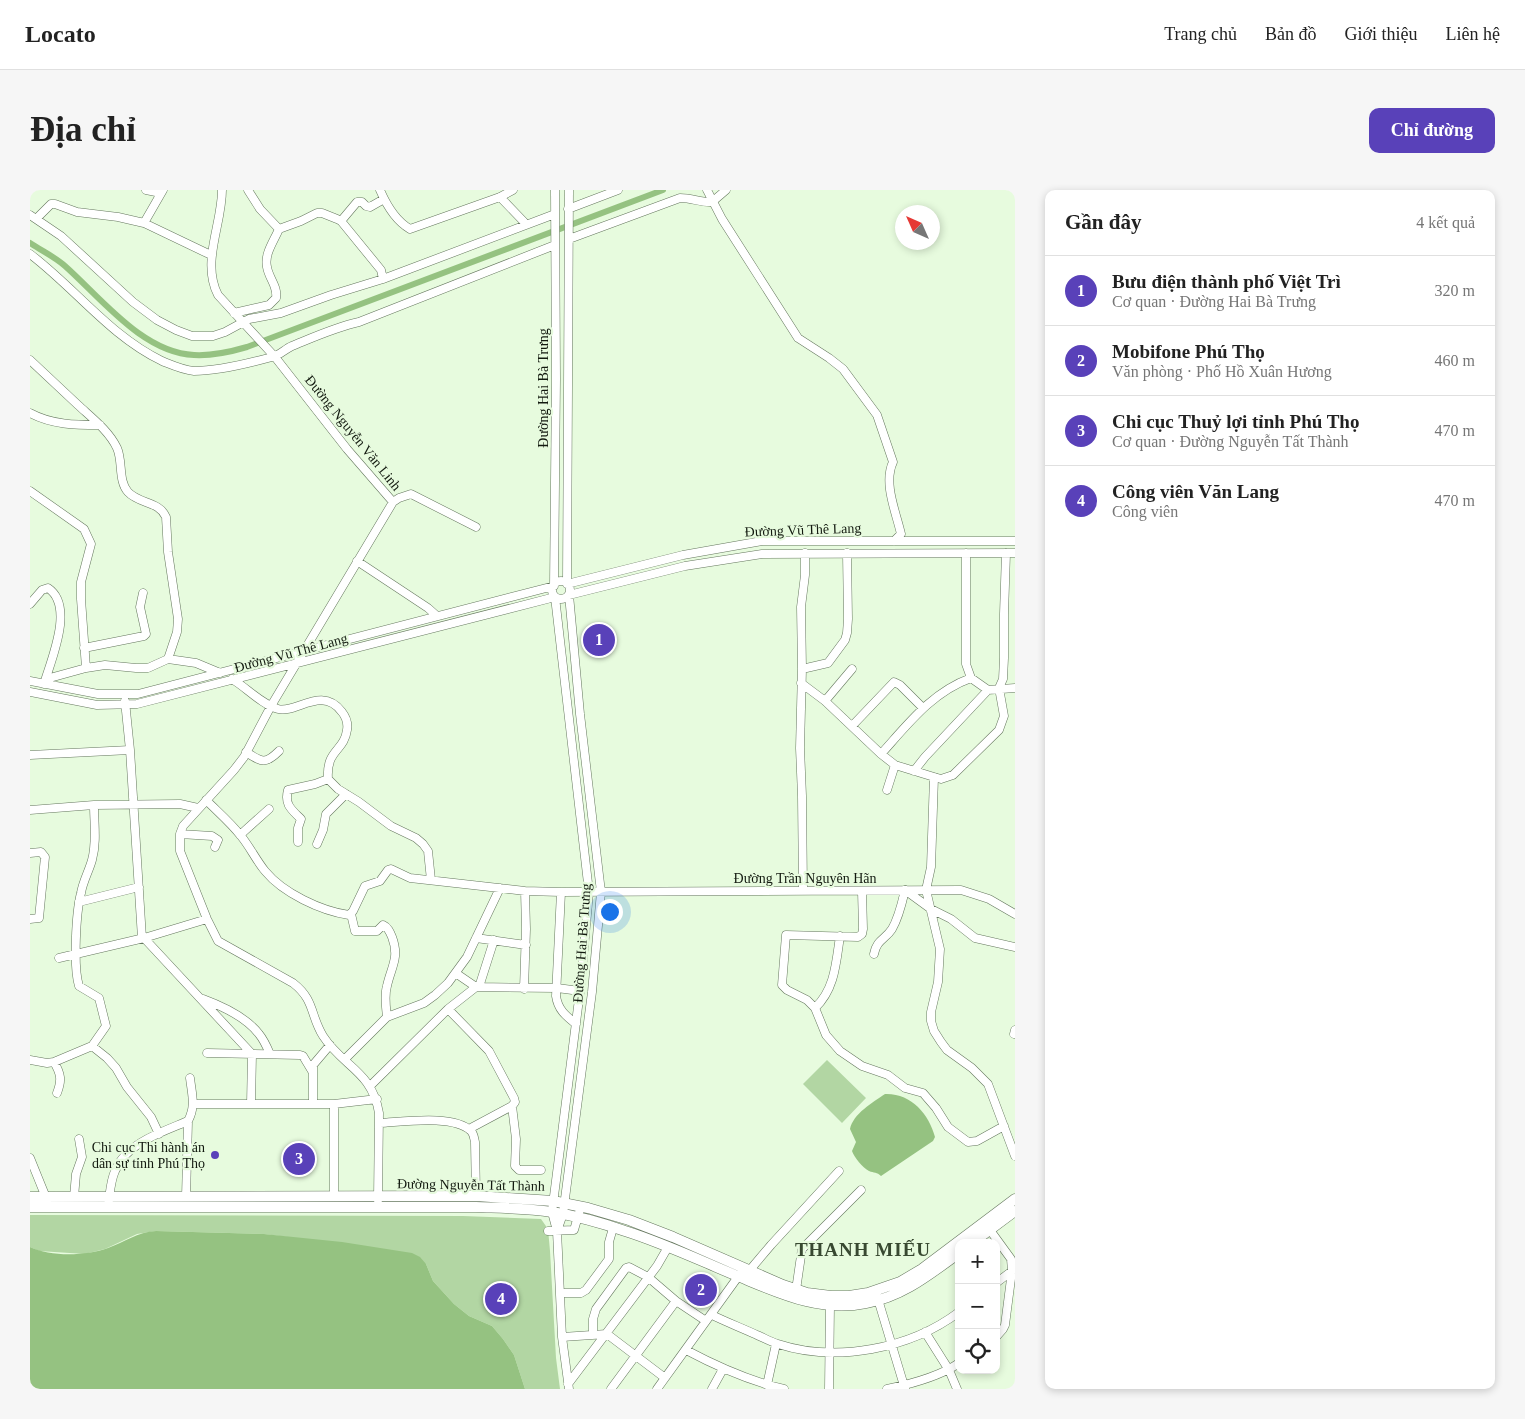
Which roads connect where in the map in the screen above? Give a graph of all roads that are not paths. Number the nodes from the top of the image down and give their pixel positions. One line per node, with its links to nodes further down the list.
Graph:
1 (146, 190): 12 (street)
2 (222, 190): 28 (street, Đường Nguyễn Văn Linh)
3 (248, 190): 24 (street)
4 (380, 190): 14 (street)
5 (513, 190): 13 (street)
6 (548, 190): 15 (street)
7 (555, 190): 15 (street, Đường Hai Bà Trưng)
8 (568, 190): 16 (street, Đường Hai Bà Trưng)
9 (618, 190): 18 (street)
10 (726, 190): 17 (street)
11 (707, 191): 17 (street)
12 (162, 192): 22 (street)
13 (500, 196): 14 (street); 23 (street)
14 (384, 199): 21 (street)
15 (555, 199): 16 (street); 19 (street, Đường Hai Bà Trưng)
16 (568, 199): 18 (street, Đường Hai Bà Trưng)
17 (712, 202): 25 (street); 41 (street)
18 (568, 209): 25 (street, Đường Hai Bà Trưng)
19 (554, 214): 23 (street); 26 (street, Đường Hai Bà Trưng)
20 (33, 217): 22 (street); 33 (street)
21 (341, 221): 24 (street); 31 (street)
22 (144, 223): 28 (street)
23 (526, 224): 31 (street)
24 (279, 229): 32 (street)
25 (569, 239): 29 (street, Đường Hai Bà Trưng)
26 (555, 245): 30 (street, Đường Hai Bà Trưng); 34 (street)
27 (30, 254): 34 (street)
28 (211, 255): 32 (street, Đường Nguyễn Văn Linh)
29 (569, 256): 30 (street); 51 (street, Đường Hai Bà Trưng)
30 (555, 257): 52 (street, Đường Hai Bà Trưng)
31 (383, 279): 33 (street)
32 (234, 313): 33 (street, Đường Nguyễn Văn Linh)
33 (245, 324): 34 (street, Đường Nguyễn Văn Linh)
34 (273, 354): 39 (street, Đường Nguyễn Văn Linh)
35 (30, 360): 37 (street)
36 (30, 413): 37 (street)
37 (100, 425): 60 (street)
38 (30, 491): 58 (street)
39 (392, 502): 40 (street); 50 (street, Đường Nguyễn Văn Linh)
40 (476, 527)
41 (894, 541): 42 (street, Đường Vũ Thê Lang); 43 (street, Đường Vũ Thê Lang)
42 (757, 542): 49 (street); 51 (street, Đường Vũ Thê Lang)
43 (1015, 542)
44 (847, 552): 45 (street, Đường Vũ Thê Lang); 46 (street, Đường Vũ Thê Lang); 63 (street)
45 (805, 553): 49 (street, Đường Vũ Thê Lang); 63 (street)
46 (966, 553): 47 (street, Đường Vũ Thê Lang); 66 (street)
47 (1006, 553): 48 (street, Đường Vũ Thê Lang); 71 (street)
48 (1015, 553)
49 (759, 554): 54 (street, Đường Vũ Thê Lang)
50 (357, 561): 57 (street); 59 (street, Đường Nguyễn Văn Linh)
51 (567, 584): 52 (street); 54 (street)
52 (554, 586): 55 (street); 57 (street, Đường Vũ Thê Lang)
53 (143, 593): 58 (street)
54 (569, 595): 55 (street); 114 (street, Đường Hai Bà Trưng)
55 (556, 597): 61 (street, Đường Vũ Thê Lang); 113 (street, Đường Hai Bà Trưng)
56 (30, 604): 69 (street)
57 (437, 616): 59 (street, Đường Vũ Thê Lang)
58 (84, 648): 62 (street)
59 (305, 650): 61 (street, Đường Nguyễn Văn Linh); 65 (street, Đường Vũ Thê Lang)
60 (168, 660): 62 (street); 65 (street)
61 (296, 664): 67 (street, Đường Vũ Thê Lang); 78 (street, Đường Nguyễn Văn Linh)
62 (86, 668): 69 (street)
63 (802, 668): 70 (street)
64 (852, 670): 76 (street)
65 (220, 673): 67 (street); 75 (street, Đường Vũ Thê Lang)
66 (971, 678): 73 (street); 79 (street)
67 (234, 680): 77 (street, Đường Vũ Thê Lang); 78 (street)
68 (30, 681): 69 (street, Đường Vũ Thê Lang)
69 (45, 682): 75 (street, Đường Vũ Thê Lang)
70 (801, 683): 76 (street); 110 (street)
71 (999, 688): 72 (street); 73 (street); 88 (street)
72 (1015, 688)
73 (988, 690): 87 (street)
74 (30, 692): 77 (street, Đường Vũ Thê Lang)
75 (124, 694): 77 (street)
76 (825, 701): 80 (street)
77 (125, 705): 81 (street)
78 (271, 706): 83 (street, Đường Nguyễn Văn Linh); 89 (street)
79 (923, 708): 80 (street); 84 (street)
80 (852, 726): 84 (street)
81 (130, 750): 85 (street); 94 (street)
82 (280, 751): 83 (street)
83 (246, 752): 92 (street, Đường Nguyễn Văn Linh)
84 (881, 754): 86 (street)
85 (30, 755)
86 (894, 765): 87 (street); 90 (street)
87 (914, 771): 88 (street)
88 (934, 777): 108 (street)
89 (328, 778): 91 (street); 100 (street)
90 (887, 790)
91 (346, 794): 101 (street); 104 (street)
92 (206, 800): 95 (street, Đường Nguyễn Văn Linh); 99 (street)
93 (94, 805): 94 (street); 97 (street); 115 (street)
94 (134, 805): 95 (street); 105 (street)
95 (198, 808): 98 (street, Đường Nguyễn Văn Linh)
96 (269, 809): 99 (street)
97 (30, 810)
98 (180, 834): 102 (street); 120 (street)
99 (240, 835): 117 (street)
100 (298, 842)
101 (317, 844)
102 (215, 847)
103 (30, 853): 119 (street)
104 (431, 880): 106 (street, Đường Trần Nguyên Hãn); 117 (street, Đường Trần Nguyên Hãn)
105 (139, 887): 115 (street); 122 (street)
106 (500, 888): 109 (street, Đường Trần Nguyên Hãn); 123 (street)
107 (905, 890): 108 (street, Đường Trần Nguyên Hãn); 111 (street, Đường Trần Nguyên Hãn); 116 (street); 128 (street)
108 (926, 890): 116 (street); 118 (street, Đường Trần Nguyên Hãn)
109 (525, 891): 112 (street, Đường Trần Nguyên Hãn); 125 (street)
110 (803, 891): 111 (street, Đường Trần Nguyên Hãn); 114 (street, Đường Trần Nguyên Hãn)
111 (862, 891): 121 (street)
112 (561, 892): 113 (street, Đường Trần Nguyên Hãn); 132 (street)
113 (589, 892): 114 (street, Đường Trần Nguyên Hãn); 134 (street, Đường Hai Bà Trưng)
114 (601, 892): 179 (street, Đường Hai Bà Trưng)
115 (79, 902): 127 (street)
116 (931, 909): 126 (street); 160 (street)
117 (351, 914): 138 (street)
118 (1015, 914)
119 (30, 919)
120 (207, 919): 122 (street); 140 (street)
121 (840, 936): 136 (street); 136 (street)
122 (143, 938): 127 (street); 135 (street)
123 (476, 938): 124 (street); 130 (street)
124 (494, 940): 125 (street); 131 (street)
125 (526, 945): 133 (street)
126 (1015, 948)
127 (76, 953): 129 (street); 141 (street)
128 (874, 954)
129 (59, 958)
130 (456, 974): 131 (street); 138 (street)
131 (478, 987): 133 (street); 137 (street)
132 (557, 988): 133 (street); 134 (street); 139 (street)
133 (524, 989)
134 (580, 991): 139 (street, Đường Hai Bà Trưng)
135 (200, 998): 143 (street); 144 (street)
136 (815, 1008): 160 (street)
137 (448, 1009): 150 (street); 157 (street)
138 (387, 1017): 145 (street)
139 (576, 1024): 175 (street, Đường Hai Bà Trưng)
140 (330, 1045): 145 (street); 148 (street)
141 (92, 1046): 147 (street); 162 (street)
142 (207, 1053): 143 (street)
143 (252, 1054): 144 (street); 154 (street)
144 (270, 1054): 148 (street)
145 (345, 1058): 150 (street)
146 (30, 1060): 147 (street)
147 (54, 1062): 151 (street)
148 (312, 1070): 155 (street)
149 (190, 1078): 153 (street)
150 (370, 1086): 152 (street)
151 (57, 1093)
152 (377, 1099): 156 (street); 159 (street)
153 (194, 1104): 154 (street); 158 (street)
154 (252, 1104): 155 (street)
155 (313, 1104): 156 (street)
156 (334, 1104): 173 (street)
157 (512, 1106): 161 (street); 166 (street)
158 (188, 1121): 162 (street); 172 (street)
159 (380, 1123): 161 (street); 178 (street)
160 (1004, 1126): 164 (street)
161 (469, 1129): 169 (street)
162 (160, 1134): 176 (street)
163 (80, 1139): 171 (street)
164 (1015, 1156)
165 (30, 1158): 177 (street)
166 (541, 1170)
167 (839, 1171): 194 (street)
168 (861, 1190): 198 (street)
169 (476, 1196): 178 (main road, Đường Nguyễn Tất Thành); 182 (main road, Đường Nguyễn Tất Thành)
170 (30, 1197): 177 (main road, Đường Nguyễn Tất Thành)
171 (74, 1197): 176 (main road, Đường Nguyễn Tất Thành); 177 (main road, Đường Nguyễn Tất Thành)
172 (186, 1197): 173 (main road, Đường Nguyễn Tất Thành); 176 (main road, Đường Nguyễn Tất Thành)
173 (334, 1197): 178 (main road, Đường Nguyễn Tất Thành)
174 (1015, 1199): 187 (main road, Đường Nguyễn Tất Thành)
175 (553, 1200): 179 (main road, Đường Nguyễn Tất Thành); 182 (main road, Đường Nguyễn Tất Thành); 184 (street, Đường Hai Bà Trưng)
176 (109, 1201): 177 (main road, Đường Nguyễn Tất Thành); 178 (main road, Đường Nguyễn Tất Thành)
177 (48, 1202): 181 (main road, Đường Nguyễn Tất Thành)
178 (378, 1202): 182 (main road, Đường Nguyễn Tất Thành)
179 (565, 1202): 180 (main road, Đường Nguyễn Tất Thành); 185 (street, Đường Hai Bà Trưng)
180 (582, 1206): 186 (street); 194 (main road, Đường Nguyễn Tất Thành)
181 (30, 1207)
182 (540, 1210): 184 (main road, Đường Nguyễn Tất Thành)
183 (1015, 1211): 187 (main road, Đường Nguyễn Tất Thành)
184 (552, 1212): 185 (main road, Đường Nguyễn Tất Thành); 190 (street, Đường Hai Bà Trưng)
185 (564, 1214): 186 (main road, Đường Nguyễn Tất Thành); 190 (street, Đường Hai Bà Trưng)
186 (578, 1217): 188 (main road, Đường Nguyễn Tất Thành); 190 (street)
187 (987, 1226): 191 (main road, Đường Nguyễn Tất Thành); 195 (street); 200 (main road, Đường Nguyễn Tất Thành)
188 (613, 1228): 192 (main road, Đường Nguyễn Tất Thành); 199 (street)
189 (548, 1231): 190 (street)
190 (556, 1231): 199 (street, Đường Hai Bà Trưng)
191 (976, 1239)
192 (668, 1247): 194 (main road, Đường Nguyễn Tất Thành); 196 (street)
193 (955, 1256): 200 (main road, Đường Nguyễn Tất Thành)
194 (744, 1271): 198 (main road, Đường Nguyễn Tất Thành); 202 (main road, Đường Nguyễn Tất Thành); 204 (street)
195 (1012, 1271): 197 (street); 207 (street)
196 (648, 1277): 201 (street); 206 (street); 208 (street)
197 (1000, 1280)
198 (796, 1290): 200 (main road, Đường Nguyễn Tất Thành)
199 (560, 1293): 209 (street, Đường Hai Bà Trưng)
200 (877, 1296): 202 (main road, Đường Nguyễn Tất Thành); 211 (street)
201 (676, 1301): 204 (street); 214 (street)
202 (830, 1305): 213 (street)
203 (955, 1314): 205 (street)
204 (709, 1318): 210 (street); 212 (street)
205 (925, 1332): 211 (street); 217 (street)
206 (607, 1334): 208 (street); 214 (street); 220 (street)
207 (1000, 1334)
208 (593, 1335): 209 (street)
209 (562, 1337): 220 (street, Đường Hai Bà Trưng)
210 (776, 1344): 213 (street); 219 (street)
211 (890, 1344): 213 (street); 221 (street)
212 (686, 1350): 216 (street); 218 (street)
213 (830, 1352): 226 (street)
214 (636, 1355): 218 (street); 222 (street)
215 (955, 1366): 217 (street)
216 (723, 1369): 219 (street); 224 (street)
217 (949, 1370): 221 (street); 228 (street)
218 (665, 1378): 223 (street)
219 (767, 1385): 225 (street)
220 (568, 1386)
221 (905, 1387): 227 (street)
222 (611, 1389)
223 (657, 1389)
224 (712, 1389)
225 (784, 1389)
226 (829, 1389)
227 (888, 1389)
228 (957, 1389)

